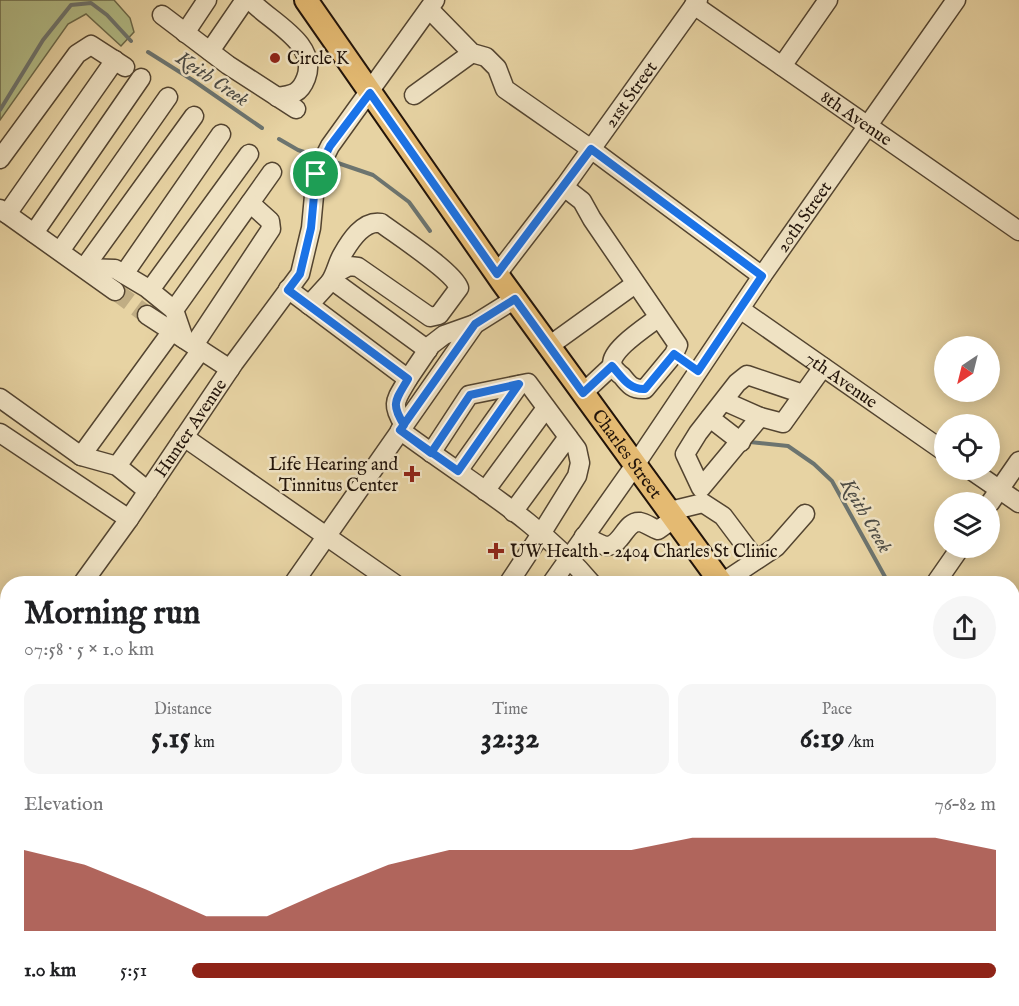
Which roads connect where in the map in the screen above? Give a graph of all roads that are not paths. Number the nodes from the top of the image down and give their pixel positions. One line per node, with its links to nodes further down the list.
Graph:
1 (207, 0): 10 (street)
2 (245, 0): 11 (street)
3 (250, 0): 16 (street)
4 (306, 0): 15 (main road, Charles Street)
5 (828, 0): 13 (street)
6 (956, 0): 21 (street, 20th Street)
7 (696, 3): 13 (street, 8th Avenue); 23 (street, 21st Street)
8 (432, 4): 12 (street); 15 (street)
9 (162, 15): 10 (street)
10 (184, 33): 11 (street)
11 (210, 51): 16 (street)
12 (472, 53): 17 (street); 23 (street)
13 (782, 66): 21 (street, 8th Avenue)
14 (141, 78): 31 (street)
15 (370, 93): 35 (main road, Charles Street); 40 (street, Hunter Avenue)
16 (274, 95): 19 (street)
17 (414, 95)
18 (168, 97): 32 (street)
19 (296, 109)
20 (194, 116): 33 (street)
21 (867, 126): 30 (street, 8th Avenue); 36 (street, 20th Street)
22 (221, 134): 34 (street)
23 (591, 149): 27 (street, 21st Street); 36 (street)
24 (249, 154): 39 (street)
25 (0, 159): 29 (street)
26 (272, 172): 28 (street)
27 (564, 187): 35 (street, 21st Street); 38 (street)
28 (250, 203): 45 (street); 49 (street)
29 (3, 211): 31 (street)
30 (1019, 231)
31 (34, 233): 32 (street)
32 (60, 251): 33 (street)
33 (84, 268): 34 (street); 41 (street)
34 (124, 274): 39 (street)
35 (497, 274): 42 (main road, Charles Street)
36 (762, 276): 44 (street, 20th Street)
37 (333, 278): 37 (street); 43 (street); 51 (street)
38 (635, 284): 47 (street); 50 (street)
39 (150, 290): 45 (street)
40 (288, 290): 43 (street); 55 (street, Hunter Avenue)
41 (115, 291)
42 (515, 299): 48 (street); 50 (main road, Charles Street)
43 (309, 305): 57 (street)
44 (740, 309): 54 (street, 7th Avenue); 56 (street, 20th Street)
45 (174, 310): 49 (street)
46 (147, 315): 49 (street)
47 (659, 317): 52 (street); 53 (street)
48 (475, 324): 51 (street); 66 (street)
49 (188, 341): 55 (street); 73 (street); 76 (street)
50 (549, 346): 59 (main road, Charles Street)
51 (428, 350): 57 (street)
52 (674, 354): 53 (street); 56 (street)
53 (612, 366): 59 (street)
54 (823, 367): 60 (street); 71 (street, 7th Avenue)
55 (230, 369): 68 (street, Hunter Avenue)
56 (698, 371): 75 (street, 20th Street)
57 (408, 379): 66 (street)
58 (522, 379): 63 (street); 72 (street); 77 (street)
59 (583, 393): 75 (main road, Charles Street)
60 (803, 394): 62 (street); 64 (street)
61 (0, 398): 73 (street)
62 (724, 401): 64 (street); 65 (street)
63 (546, 408): 69 (street); 80 (street)
64 (760, 417): 70 (street)
65 (710, 418): 70 (street); 83 (street)
66 (402, 428): 72 (street); 91 (street)
67 (0, 433): 88 (street)
68 (184, 437): 79 (street, Hunter Avenue); 91 (street)
69 (568, 437): 86 (street); 90 (street)
70 (741, 442): 83 (street)
71 (934, 444)
72 (431, 453): 77 (street)
73 (81, 456): 76 (street)
74 (1019, 461): 82 (street)
75 (635, 465): 89 (main road, Charles Street); 92 (street, 20th Street)
76 (117, 466): 79 (street)
77 (458, 471): 80 (street)
78 (980, 480): 81 (street)
79 (148, 491): 88 (street, Hunter Avenue)
80 (485, 491): 86 (street)
81 (991, 492)
82 (998, 492)
83 (702, 496): 89 (street); 95 (street)
84 (1000, 497): 85 (street)
85 (1019, 503)
86 (513, 512): 90 (street)
87 (805, 514): 95 (street)
88 (129, 519): 96 (street, Hunter Avenue)
89 (677, 520): 92 (street); 102 (main road, Charles Street)
90 (541, 534): 93 (street); 99 (street)
91 (326, 535): 97 (street); 98 (street)
92 (584, 536): 93 (street, 20th Street)
93 (569, 557): 100 (street, 20th Street); 101 (street)
94 (953, 558): 104 (street)
95 (756, 560): 103 (street)
96 (88, 576)
97 (298, 576)
98 (384, 576)
99 (512, 576)
100 (556, 576)
101 (586, 576)
102 (713, 576)
103 (728, 576)
104 (941, 576)

